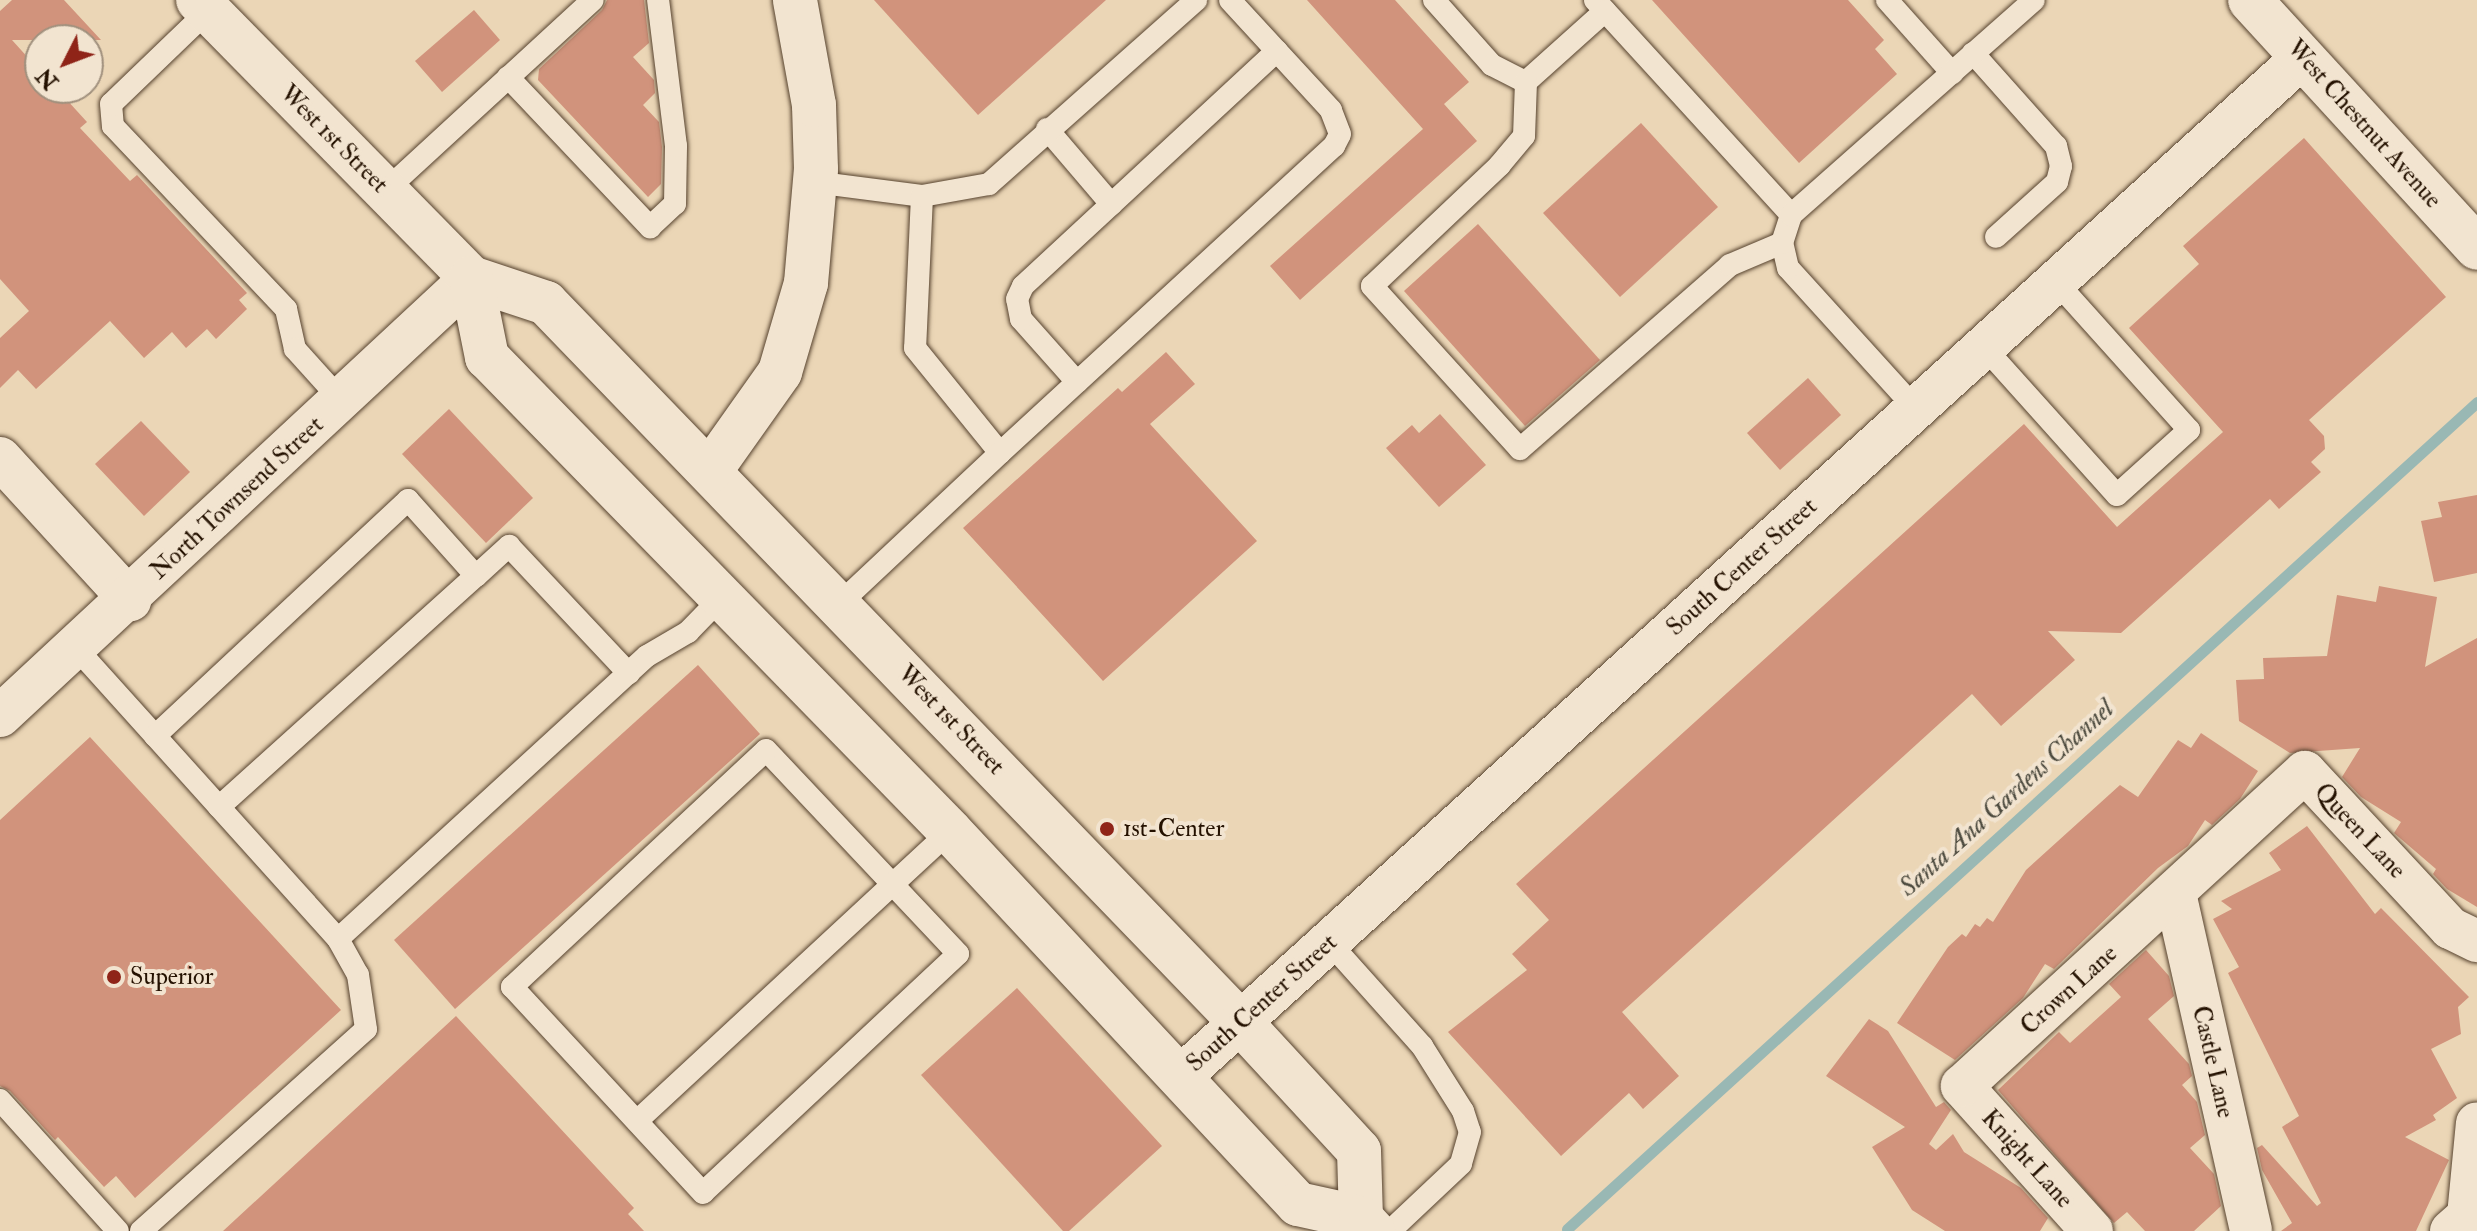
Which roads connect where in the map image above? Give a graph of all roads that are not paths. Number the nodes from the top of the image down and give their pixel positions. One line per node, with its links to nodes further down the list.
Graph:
1 (593, 0): 16 (lane)
2 (658, 0): 16 (lane)
3 (795, 0): 19 (main road)
4 (1196, 0): 18 (lane)
5 (1230, 0): 12 (lane)
6 (1434, 0): 17 (lane)
7 (1887, 0): 15 (lane)
8 (2034, 0): 13 (lane)
9 (2250, 0): 14 (main road, West Chestnut Avenue)
10 (209, 4): 20 (main road, West 1st Street); 31 (lane)
11 (1600, 5): 17 (lane); 23 (lane)
12 (1277, 51): 22 (lane); 30 (lane)
13 (1973, 53): 15 (lane); 24 (lane)
14 (2303, 57): 26 (main road, West Chestnut Avenue); 28 (street, South Center Street)
15 (1952, 73): 23 (lane)
16 (508, 77): 20 (lane)
17 (1526, 82): 25 (lane)
18 (1047, 129): 21 (lane); 22 (lane)
19 (814, 182): 21 (lane); 35 (main road)
20 (385, 191): 27 (main road, West 1st Street)
21 (922, 196): 33 (lane)
22 (1111, 204): 30 (lane)
23 (1791, 215): 25 (lane)
24 (1996, 237)
25 (1782, 243): 32 (lane)
26 (2477, 248)
27 (471, 278): 31 (street, North Townsend Street); 35 (main road, West 1st Street); 37 (main road)
28 (2056, 282): 29 (street, South Center Street); 29 (lane)
29 (1984, 347): 32 (street, South Center Street)
30 (1077, 382): 33 (lane)
31 (341, 400): 38 (street, North Townsend Street)
32 (1916, 409): 50 (street, South Center Street)
33 (1000, 453): 39 (lane)
34 (0, 458): 38 (street)
35 (710, 471): 39 (main road, West 1st Street)
36 (476, 576): 41 (lane); 43 (lane); 44 (lane)
37 (722, 597): 41 (lane); 45 (main road)
38 (130, 600): 40 (street, North Townsend Street)
39 (839, 604): 51 (main road, West 1st Street)
40 (76, 648): 42 (street, North Townsend Street); 43 (lane)
41 (629, 674): 48 (lane)
42 (0, 716)
43 (155, 736): 44 (lane)
44 (219, 807): 48 (lane)
45 (950, 831): 46 (lane); 52 (main road)
46 (893, 884): 55 (lane); 55 (lane); 55 (lane)
47 (2175, 893): 49 (street, Queen Lane); 53 (street, Crown Lane); 61 (street, Castle Lane)
48 (338, 939): 59 (lane)
49 (2477, 941)
50 (1329, 942): 51 (street, South Center Street); 57 (lane)
51 (1241, 1023): 52 (street, South Center Street); 57 (main road, West 1st Street)
52 (1180, 1077): 57 (main road)
53 (1962, 1086): 60 (street, Knight Lane)
54 (0, 1100): 58 (lane)
55 (637, 1121)
56 (2477, 1123): 62 (street)
57 (1366, 1228)
58 (118, 1231)
59 (141, 1231)
60 (2092, 1231)
61 (2251, 1231)
62 (2451, 1231)

